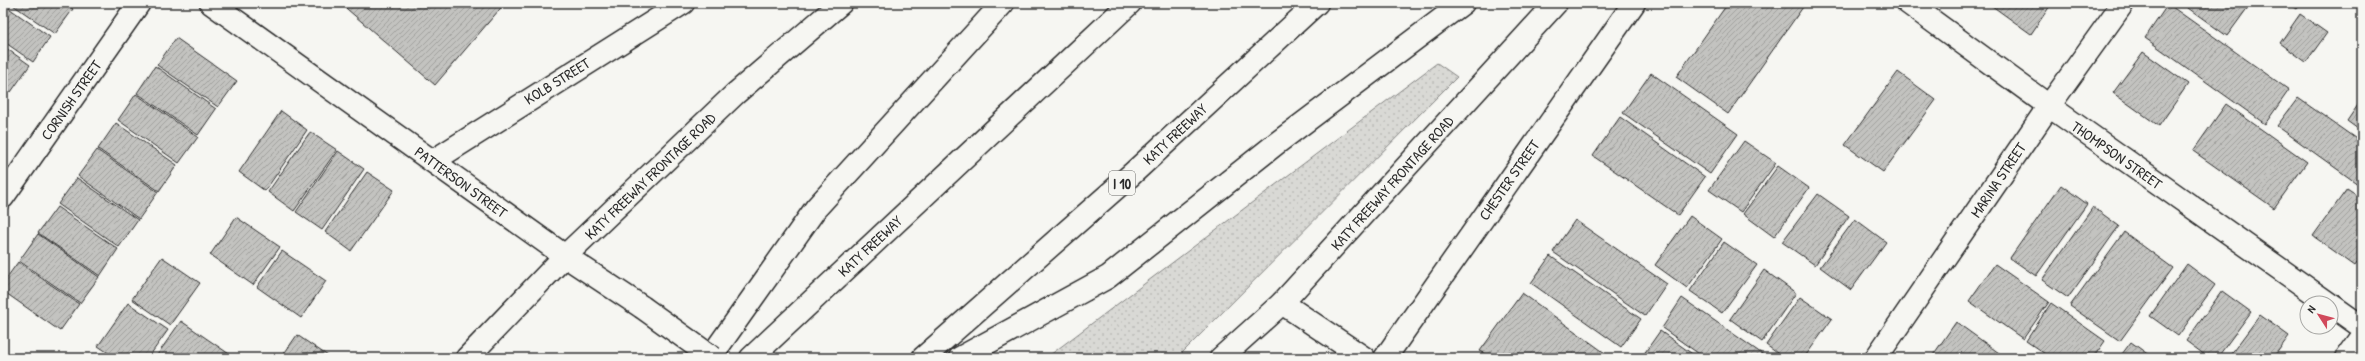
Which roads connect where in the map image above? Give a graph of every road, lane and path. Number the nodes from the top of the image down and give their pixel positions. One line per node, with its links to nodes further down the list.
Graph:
1 (139, 3): 15 (main road, CORNISH STREET)
2 (211, 3): 14 (main road, PATTERSON STREET)
3 (683, 3): 14 (main road, KOLB STREET)
4 (841, 3): 16 (main road, KATY FREEWAY FRONTAGE ROAD)
5 (1003, 3): 23 (main road)
6 (1130, 3): 25 (main road, KATY FREEWAY)
7 (1317, 3): 26 (main road, KATY FREEWAY / I 10)
8 (1463, 3): 27 (main road)
9 (1556, 3): 18 (main road, KATY FREEWAY FRONTAGE ROAD)
10 (1634, 3): 30 (main road, CHESTER STREET)
11 (1908, 3): 13 (main road, THOMPSON STREET)
12 (2123, 3): 13 (main road, MARINA STREET)
13 (2048, 106): 17 (main road, THOMPSON STREET); 31 (main road, MARINA STREET)
14 (433, 161): 16 (main road, PATTERSON STREET)
15 (3, 197)
16 (565, 256): 22 (main road, KATY FREEWAY FRONTAGE ROAD); 24 (main road, PATTERSON STREET, bridge)
17 (2317, 295)
18 (1282, 303): 28 (main road, KATY FREEWAY FRONTAGE ROAD); 29 (main road)
19 (2339, 311): 20 (main road)
20 (2362, 327)
21 (2362, 336): 32 (main road)
22 (467, 358)
23 (710, 358)
24 (714, 358)
25 (751, 358)
26 (923, 358)
27 (960, 358)
28 (1221, 358)
29 (1364, 358)
30 (1385, 358)
31 (1876, 358)
32 (2347, 358)

